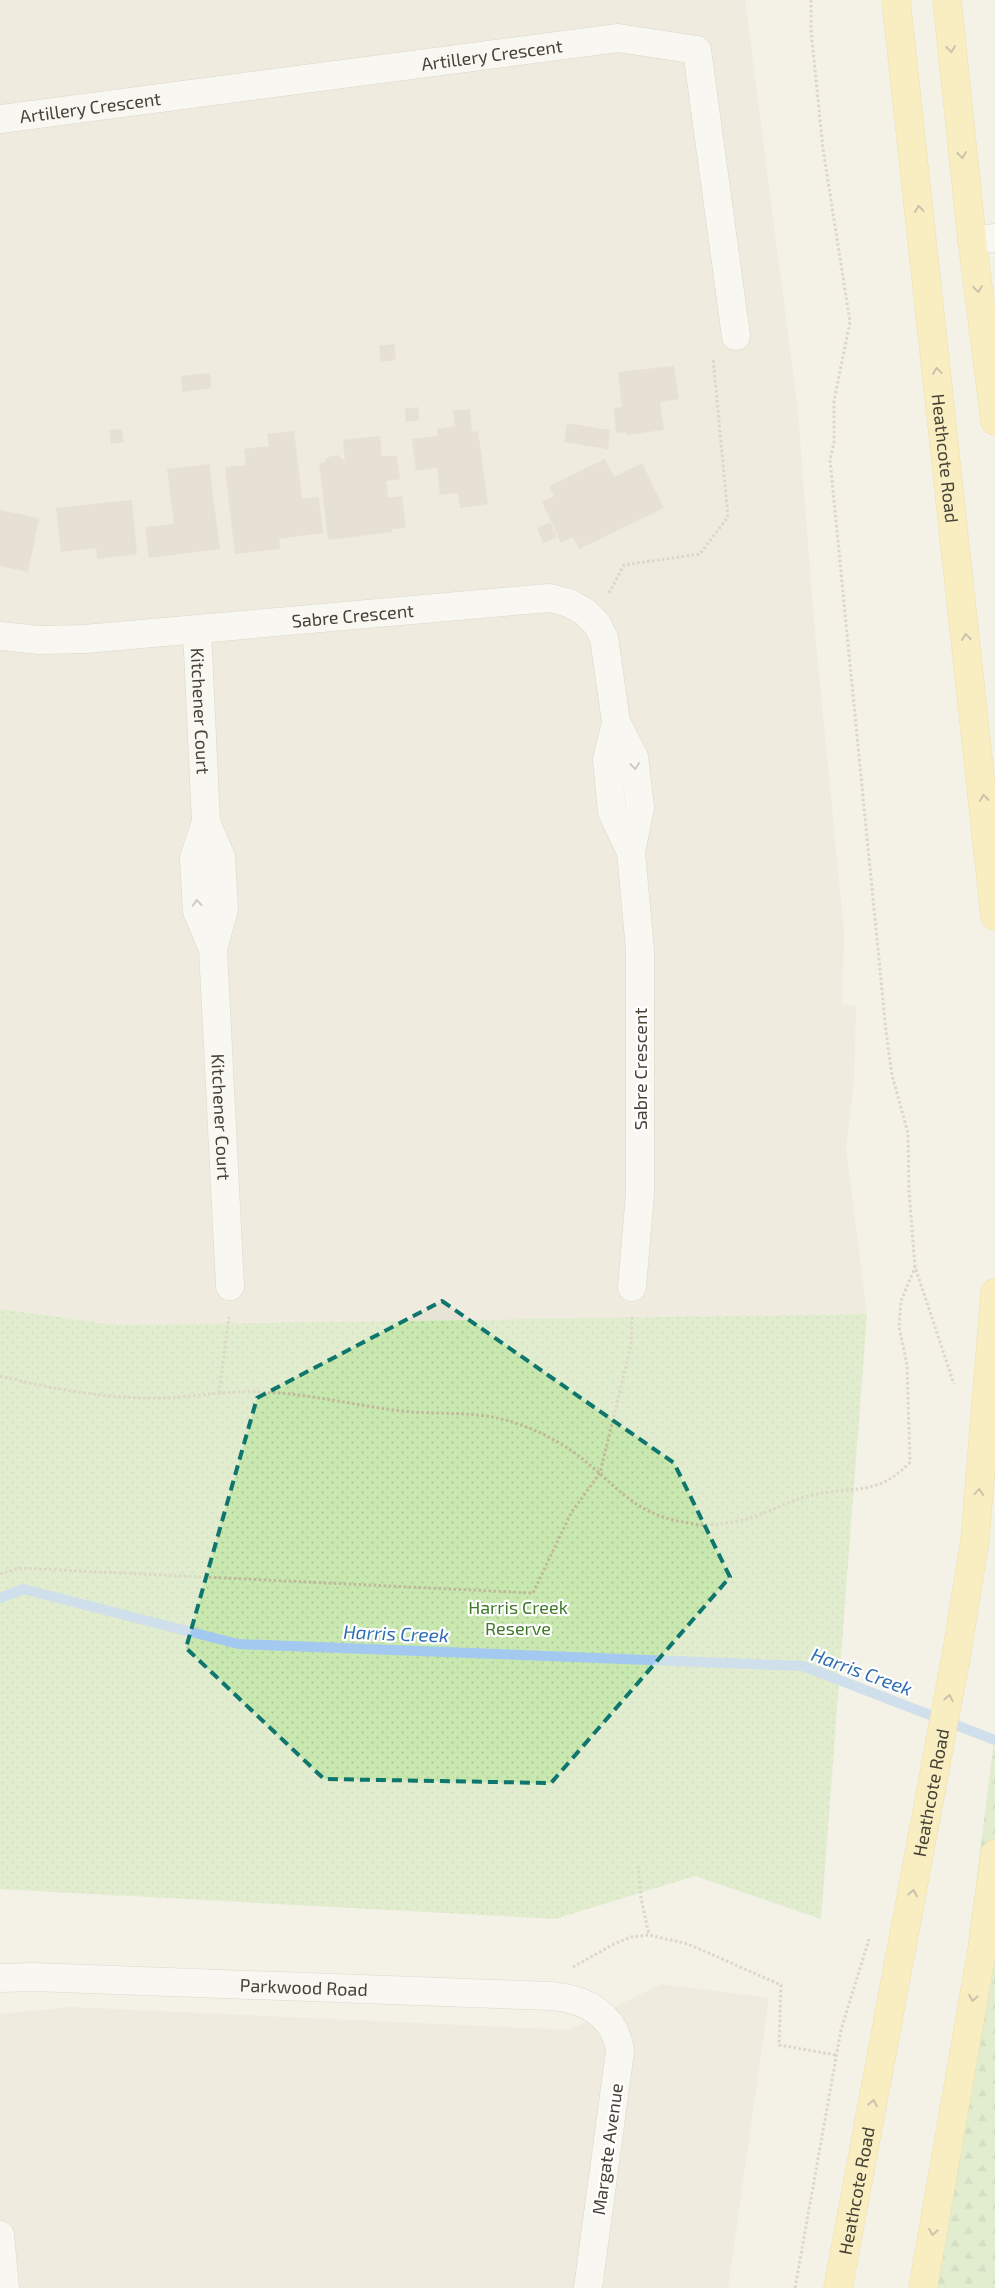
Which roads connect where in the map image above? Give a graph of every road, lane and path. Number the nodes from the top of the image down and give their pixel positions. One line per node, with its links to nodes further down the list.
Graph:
1 (811, 0): 13 (path)
2 (896, 0): 12 (main road, Heathcote Road, one-way to 2)
3 (946, 0): 5 (main road, one-way to 5)
4 (0, 119): 6 (street, Artillery Crescent)
5 (984, 239): 8 (main road, one-way to 8)
6 (736, 336)
7 (713, 352): 9 (path)
8 (995, 421)
9 (607, 598)
10 (197, 630): 11 (street, Sabre Crescent); 14 (street, Kitchener Court); 15 (street, Sabre Crescent)
11 (0, 636)
12 (995, 916)
13 (915, 1267): 18 (path); 20 (path)
14 (230, 1286): 19 (path)
15 (632, 1287): 20 (path)
16 (995, 1293): 34 (main road, Heathcote Road, one-way to 16)
17 (0, 1376): 19 (path)
18 (956, 1388)
19 (219, 1393): 20 (path)
20 (600, 1473): 21 (path)
21 (0, 1574)
22 (995, 1854): 35 (main road, one-way to 35)
23 (638, 1866): 24 (path)
24 (648, 1935): 27 (path); 29 (path)
25 (870, 1936): 29 (path)
26 (0, 1978): 27 (street, Parkwood Road)
27 (558, 1996): 28 (street, Parkwood Road)
28 (603, 2015): 32 (street, Margate Avenue)
29 (836, 2055): 33 (path)
30 (0, 2235): 31 (street)
31 (5, 2288)
32 (588, 2288)
33 (795, 2288)
34 (838, 2288)
35 (923, 2288)

